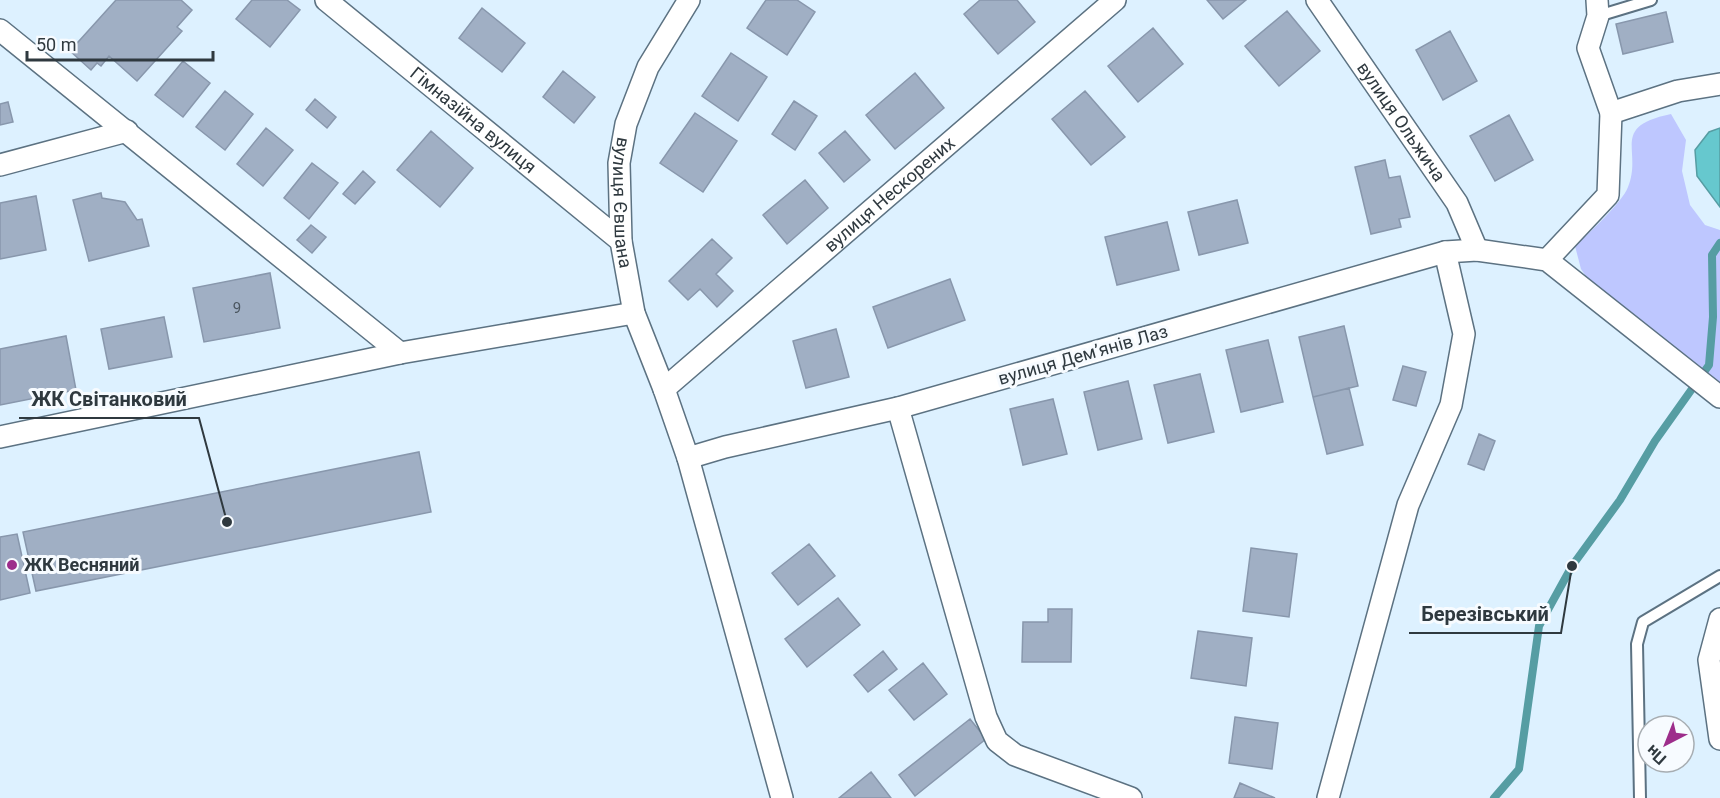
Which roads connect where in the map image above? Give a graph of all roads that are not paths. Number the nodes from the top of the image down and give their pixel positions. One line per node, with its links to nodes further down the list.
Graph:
1 (326, 0): 12 (street, Гімназійна вулиця)
2 (689, 0): 12 (street, вулиця Євшана)
3 (1115, 0): 18 (street, вулиця Нескорених)
4 (1317, 0): 13 (street, вулиця Ольжича)
5 (1651, 0): 6 (lane)
6 (1598, 8): 9 (street)
7 (0, 30): 10 (street)
8 (1720, 84): 9 (street)
9 (1611, 113): 15 (street)
10 (127, 131): 11 (street); 17 (street)
11 (0, 165)
12 (621, 241): 16 (street, вулиця Євшана)
13 (1477, 250): 14 (street, вулиця Демʼянів Лаз); 15 (street, вулиця Демʼянів Лаз)
14 (1445, 252): 20 (street, вулиця Демʼянів Лаз); 28 (street)
15 (1548, 260): 19 (street)
16 (634, 314): 17 (street); 18 (street, вулиця Євшана)
17 (400, 353): 21 (street)
18 (664, 388): 22 (street, вулиця Євшана)
19 (1716, 394)
20 (898, 408): 22 (street, вулиця Демʼянів Лаз); 27 (street)
21 (0, 437)
22 (688, 458): 26 (street, вулиця Євшана)
23 (1720, 576): 29 (lane)
24 (1720, 620): 25 (street)
25 (1720, 740)
26 (782, 798)
27 (1131, 798)
28 (1328, 798)
29 (1640, 798)

